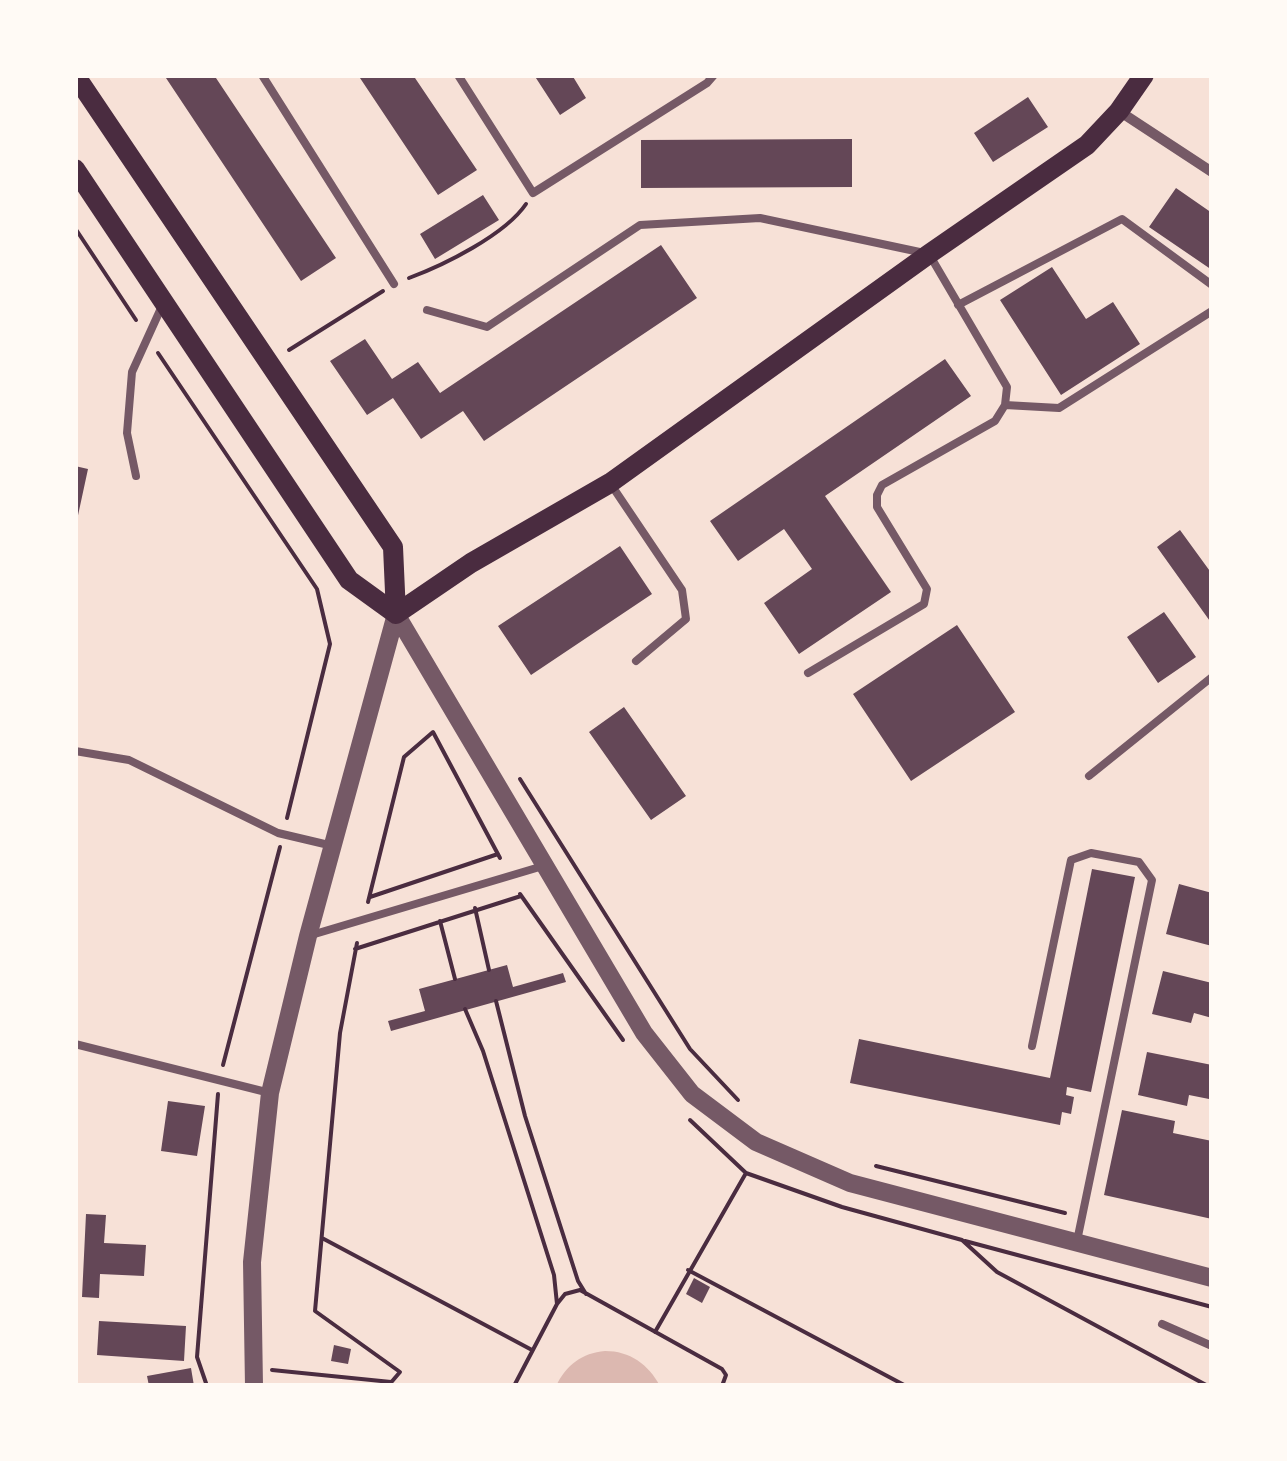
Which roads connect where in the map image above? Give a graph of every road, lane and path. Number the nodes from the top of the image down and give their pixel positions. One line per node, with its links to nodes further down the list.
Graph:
1 (262, 75): 11 (lane)
2 (458, 75): 3 (lane)
3 (714, 75)
4 (1144, 75): 6 (main road)
5 (75, 76): 21 (main road)
6 (1119, 111): 8 (street); 10 (main road)
7 (75, 169): 13 (main road)
8 (1212, 172)
9 (75, 228): 17 (path)
10 (928, 254): 14 (lane); 15 (lane); 20 (main road)
11 (394, 284)
12 (1212, 285): 14 (lane)
13 (164, 302): 17 (lane); 21 (main road)
14 (958, 305): 18 (lane)
15 (427, 310)
16 (1212, 311): 18 (lane)
17 (148, 337): 19 (lane); 28 (path)
18 (1004, 405): 23 (lane)
19 (136, 476)
20 (610, 483): 21 (main road); 22 (lane)
21 (396, 614): 29 (street); 30 (street)
22 (636, 660)
23 (808, 674)
24 (1212, 677): 27 (lane)
25 (75, 751): 28 (lane)
26 (516, 772): 45 (path)
27 (1089, 776)
28 (283, 834): 29 (lane); 43 (path)
29 (333, 846): 36 (street)
30 (543, 866): 36 (lane); 50 (street)
31 (443, 871): 31 (path); 32 (path)
32 (445, 879)
33 (520, 894): 34 (path)
34 (475, 908): 35 (path); 37 (path)
35 (440, 920): 38 (path); 48 (path)
36 (308, 936): 44 (street)
37 (489, 970)
38 (455, 979)
39 (496, 1002): 53 (path)
40 (465, 1010): 54 (path)
41 (75, 1044): 43 (lane)
42 (1032, 1046): 47 (lane)
43 (219, 1080): 44 (lane); 62 (path)
44 (270, 1093): 60 (street)
45 (740, 1102)
46 (872, 1165): 47 (path)
47 (1081, 1218): 50 (lane)
48 (322, 1238): 59 (path); 61 (path)
49 (962, 1240): 51 (path); 55 (path); 66 (path)
50 (1076, 1243): 52 (street)
51 (688, 1270): 57 (path); 65 (path)
52 (1212, 1278)
53 (586, 1294): 54 (path); 57 (path)
54 (556, 1304): 59 (path)
55 (1212, 1306)
56 (1162, 1324): 58 (lane)
57 (655, 1332): 64 (path)
58 (1212, 1346)
59 (532, 1350): 63 (path)
60 (253, 1377): 61 (path)
61 (390, 1384)
62 (207, 1386)
63 (514, 1386)
64 (722, 1386)
65 (906, 1386)
66 (1208, 1386)

